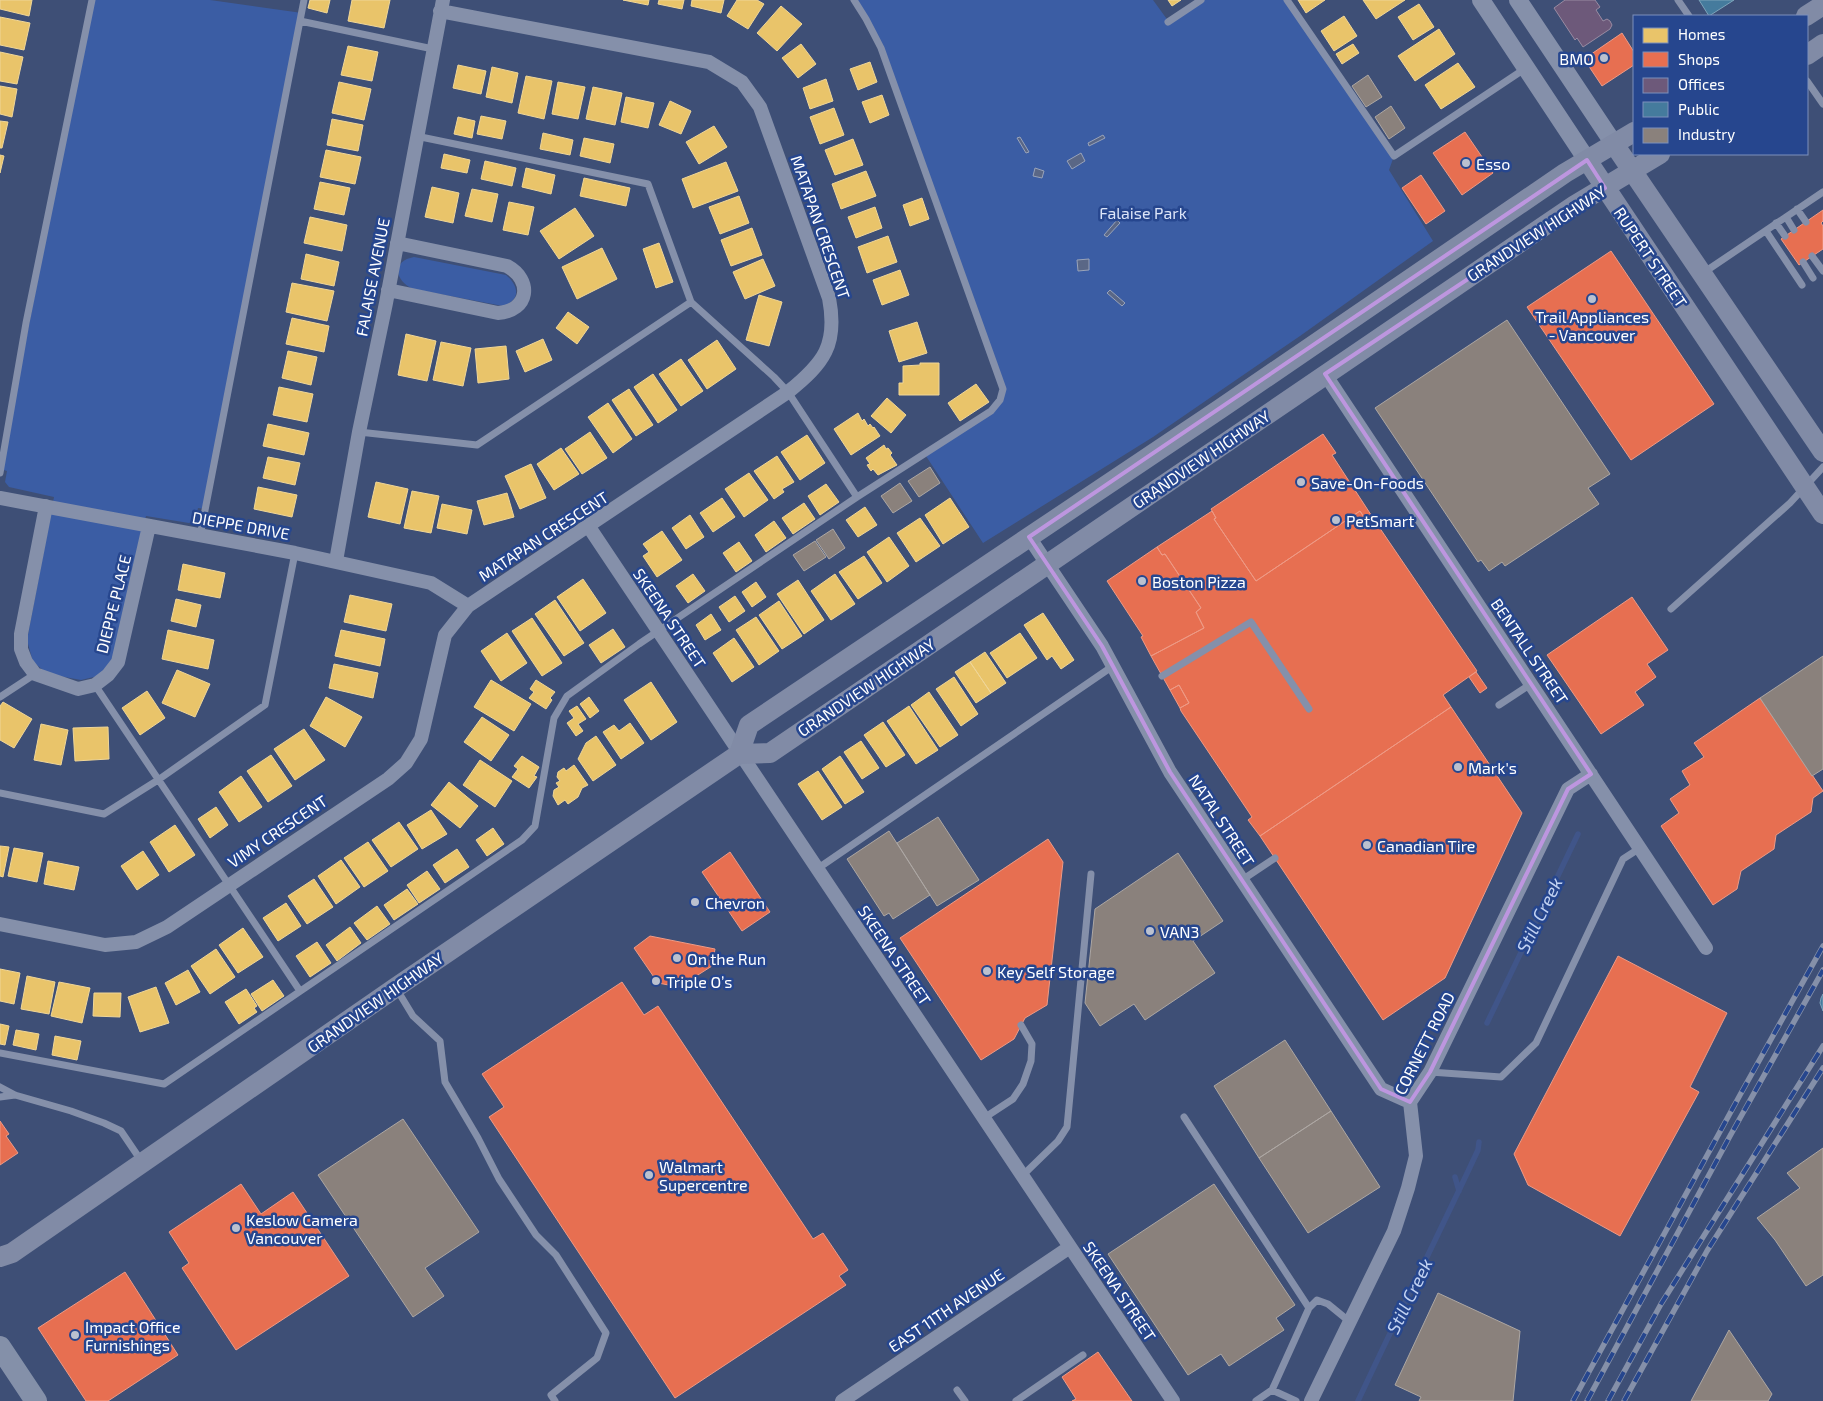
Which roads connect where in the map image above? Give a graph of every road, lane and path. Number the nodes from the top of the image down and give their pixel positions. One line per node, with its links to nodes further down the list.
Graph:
1 (92, 0): 50 (lane)
2 (304, 0): 13 (lane)
3 (854, 0): 52 (lane)
4 (1201, 0): 14 (lane)
5 (1287, 0): 18 (lane)
6 (1481, 0): 18 (street, RUPERT STREET)
7 (1518, 0): 23 (street, RUPERT STREET)
8 (1678, 0): 11 (lane)
9 (442, 5): 16 (street, FALAISE AVENUE); 46 (street, MATAPAN CRESCENT)
10 (1823, 5): 12 (main road)
11 (1688, 15)
12 (1808, 15)
13 (300, 21): 16 (lane); 58 (lane)
14 (1168, 22)
15 (1823, 44): 17 (main road)
16 (433, 49): 22 (street, FALAISE AVENUE)
17 (1808, 54)
18 (1527, 68): 25 (street, RUPERT STREET)
19 (1808, 82): 20 (lane)
20 (1823, 104)
21 (1633, 133): 23 (main road, GRANDVIEW HIGHWAY)
22 (416, 136): 36 (street, FALAISE AVENUE); 44 (lane)
23 (1614, 144): 25 (main road, GRANDVIEW HIGHWAY); 26 (main road, RUPERT STREET)
24 (1658, 155): 26 (main road, GRANDVIEW HIGHWAY)
25 (1588, 160): 27 (main road, RUPERT STREET); 59 (main road, GRANDVIEW HIGHWAY)
26 (1632, 171): 27 (main road, GRANDVIEW HIGHWAY); 40 (main road, RUPERT STREET)
27 (1605, 188): 45 (main road, GRANDVIEW HIGHWAY); 51 (main road, RUPERT STREET)
28 (1823, 192): 29 (lane)
29 (1798, 209): 30 (lane); 31 (lane)
30 (1786, 217): 32 (lane); 34 (lane)
31 (1806, 222)
32 (1776, 223): 33 (lane); 35 (lane)
33 (1766, 230): 40 (lane); 42 (lane)
34 (1794, 230)
35 (1785, 236)
36 (396, 243): 43 (street, FALAISE AVENUE); 43 (street)
37 (1812, 256): 39 (lane)
38 (1802, 262): 41 (lane)
39 (1823, 271)
40 (1703, 274): 48 (main road, RUPERT STREET)
41 (1813, 278)
42 (1802, 285)
43 (388, 290): 47 (street, FALAISE AVENUE)
44 (691, 302): 46 (lane); 47 (lane)
45 (1325, 374): 62 (main road, GRANDVIEW HIGHWAY); 69 (street, BENTALL STREET)
46 (788, 392): 52 (lane); 57 (street, MATAPAN CRESCENT)
47 (358, 432): 61 (street, FALAISE AVENUE)
48 (1823, 452)
49 (1823, 467): 51 (lane)
50 (0, 473)
51 (1805, 487): 55 (main road, RUPERT STREET); 64 (lane)
52 (857, 497): 65 (lane)
53 (0, 498): 54 (street, DIEPPE DRIVE)
54 (46, 506): 56 (street, DIEPPE DRIVE); 67 (street)
55 (1823, 514)
56 (149, 526): 58 (street, DIEPPE DRIVE); 70 (street, DIEPPE PLACE)
57 (588, 527): 63 (street, MATAPAN CRESCENT); 65 (street, SKEENA STREET)
58 (200, 536): 60 (street, DIEPPE DRIVE)
59 (1029, 537): 62 (street, NATAL STREET); 74 (main road, GRANDVIEW HIGHWAY)
60 (295, 553): 61 (street, DIEPPE DRIVE); 76 (lane)
61 (336, 561): 63 (street, DIEPPE DRIVE)
62 (1047, 564): 66 (street, NATAL STREET); 74 (main road, GRANDVIEW HIGHWAY)
63 (468, 606): 83 (street, VIMY CRESCENT)
64 (1671, 609)
65 (658, 631): 74 (street, SKEENA STREET); 87 (lane)
66 (1113, 666): 80 (lane); 82 (street, NATAL STREET)
67 (34, 674): 70 (street); 71 (lane)
68 (1162, 676): 73 (lane)
69 (1531, 684): 72 (lane); 75 (street, BENTALL STREET)
70 (94, 685): 76 (lane)
71 (0, 697)
72 (1498, 705)
73 (1309, 709)
74 (739, 754): 80 (street, SKEENA STREET); 86 (main road, GRANDVIEW HIGHWAY)
75 (1591, 774): 78 (street, BENTALL STREET); 90 (street, CORNETT ROAD)
76 (158, 780): 77 (lane); 83 (lane)
77 (0, 793)
78 (1640, 848): 85 (street, BENTALL STREET); 90 (lane)
79 (1275, 858): 82 (lane)
80 (817, 870): 96 (street, SKEENA STREET)
81 (1091, 874): 98 (lane)
82 (1241, 880): 94 (street, NATAL STREET)
83 (228, 885): 84 (street, VIMY CRESCENT); 87 (lane)
84 (0, 924)
85 (1706, 948)
86 (396, 988): 97 (main road, GRANDVIEW HIGHWAY); 109 (lane)
87 (300, 991): 89 (lane)
88 (1022, 1025): 96 (lane)
89 (0, 1053)
90 (1430, 1072): 94 (street, CORNETT ROAD)
91 (0, 1087): 92 (lane)
92 (15, 1095): 93 (lane); 97 (lane)
93 (0, 1097)
94 (1410, 1102): 103 (street, CORNETT ROAD)
95 (1184, 1117): 102 (lane)
96 (983, 1118): 98 (street, SKEENA STREET)
97 (142, 1162): 100 (main road, GRANDVIEW HIGHWAY)
98 (1022, 1176): 99 (street, SKEENA STREET)
99 (1070, 1247): 110 (street, EAST 11TH AVENUE); 113 (street, SKEENA STREET)
100 (6, 1255): 101 (main road, GRANDVIEW HIGHWAY)
101 (0, 1270)
102 (1309, 1308): 103 (lane); 107 (lane)
103 (1350, 1322): 116 (street, CORNETT ROAD)
104 (0, 1347): 108 (main road)
105 (1083, 1355): 112 (lane)
106 (957, 1390): 111 (lane)
107 (1272, 1390): 114 (lane); 115 (lane)
108 (36, 1401)
109 (555, 1401)
110 (842, 1401)
111 (965, 1401)
112 (1016, 1401)
113 (1173, 1401)
114 (1256, 1401)
115 (1296, 1401)
116 (1311, 1401)

